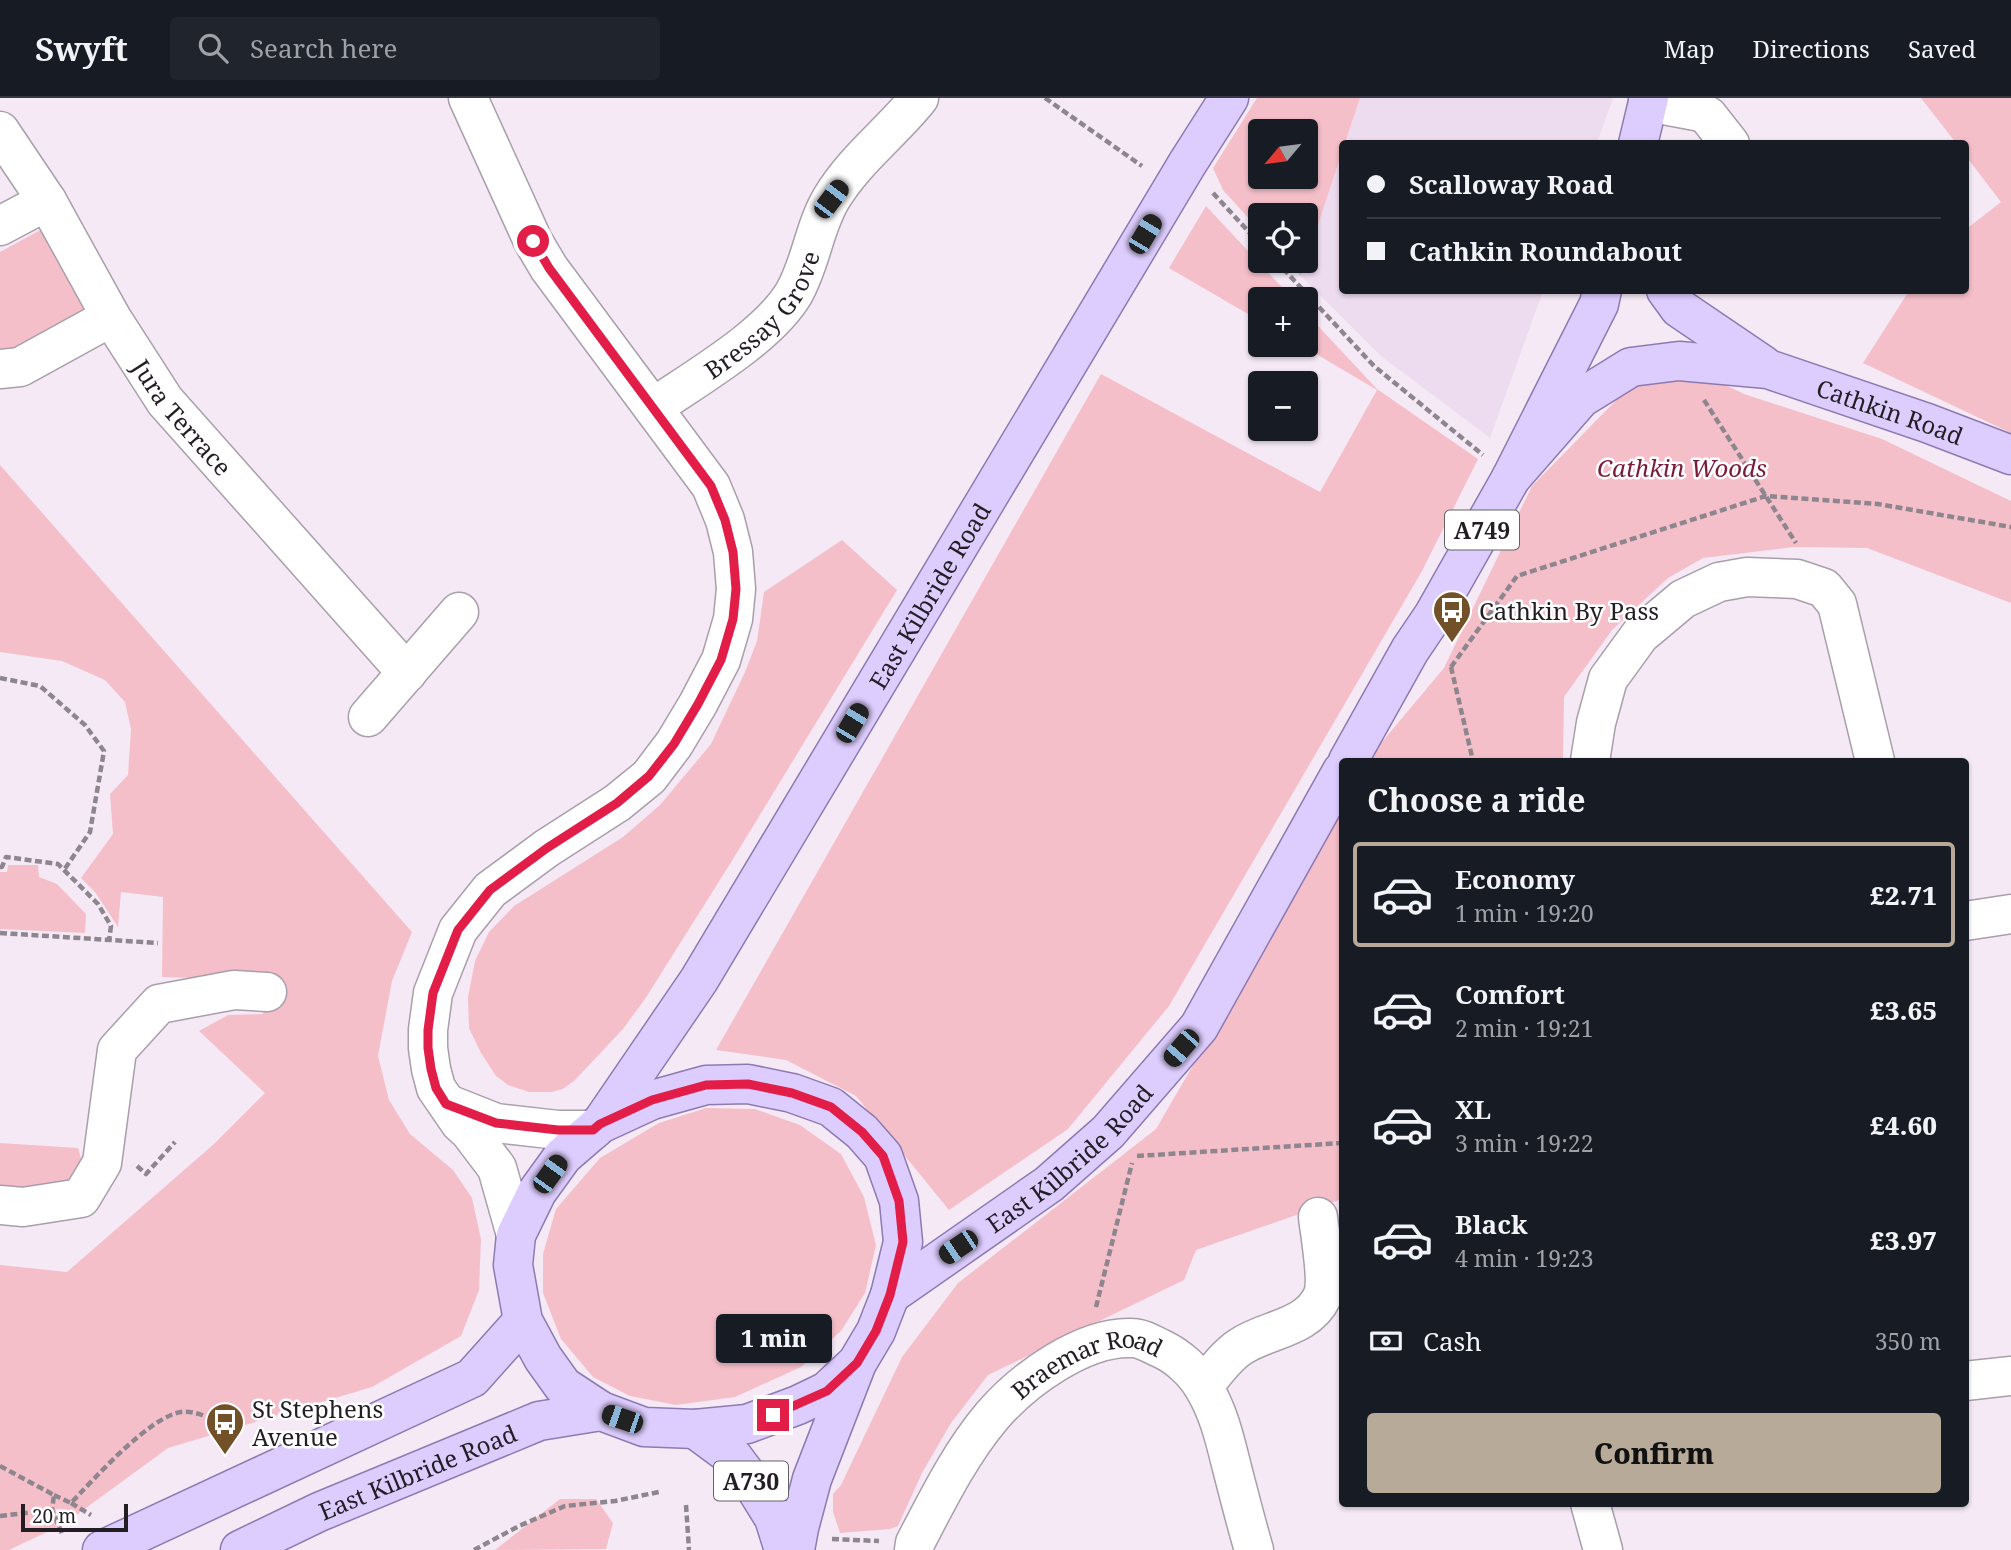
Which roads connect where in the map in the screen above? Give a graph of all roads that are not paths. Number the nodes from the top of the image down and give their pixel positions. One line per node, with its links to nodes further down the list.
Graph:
1 (468, 98): 15 (street)
2 (919, 98): 15 (street, Bressay Grove)
3 (1228, 98): 29 (main road, East Kilbride Road)
4 (1648, 100): 6 (main road); 7 (street)
5 (0, 131): 8 (street, Jura Terrace)
6 (1640, 140)
7 (1727, 140)
8 (47, 201): 9 (street); 12 (street, Jura Terrace)
9 (0, 226)
10 (1601, 294): 17 (main road, A749)
11 (1669, 294): 14 (main road, Cathkin Road)
12 (111, 317): 13 (street); 19 (street, Jura Terrace)
13 (0, 369)
14 (1768, 369): 16 (main road, Cathkin Road); 17 (main road, Cathkin Road)
15 (654, 407): 28 (street)
16 (2011, 455)
17 (1511, 478): 21 (main road, A749)
18 (459, 612): 19 (street)
19 (407, 673): 20 (street)
20 (368, 716)
21 (1350, 758)
22 (1590, 758): 23 (street)
23 (1874, 758)
24 (1339, 776): 33 (main road, East Kilbride Road)
25 (2011, 914): 26 (street)
26 (1969, 920)
27 (267, 992): 30 (street)
28 (446, 1104): 29 (street); 32 (street)
29 (597, 1127): 32 (main road); 33 (main road)
30 (0, 1205)
31 (1318, 1217): 38 (street)
32 (516, 1235): 34 (main road)
33 (890, 1295): 35 (main road)
34 (523, 1321): 39 (main road); 42 (main road)
35 (857, 1363): 40 (main road); 43 (main road, A730)
36 (2011, 1376): 37 (street)
37 (1969, 1381)
38 (1204, 1386): 44 (street, Braemar Road); 46 (street, Braemar Road)
39 (601, 1411): 40 (main road); 45 (main road, East Kilbride Road)
40 (695, 1429): 43 (main road, A730)
41 (1591, 1507): 47 (street)
42 (98, 1533)
43 (793, 1543)
44 (915, 1546)
45 (240, 1550)
46 (1254, 1550)
47 (1603, 1550)

